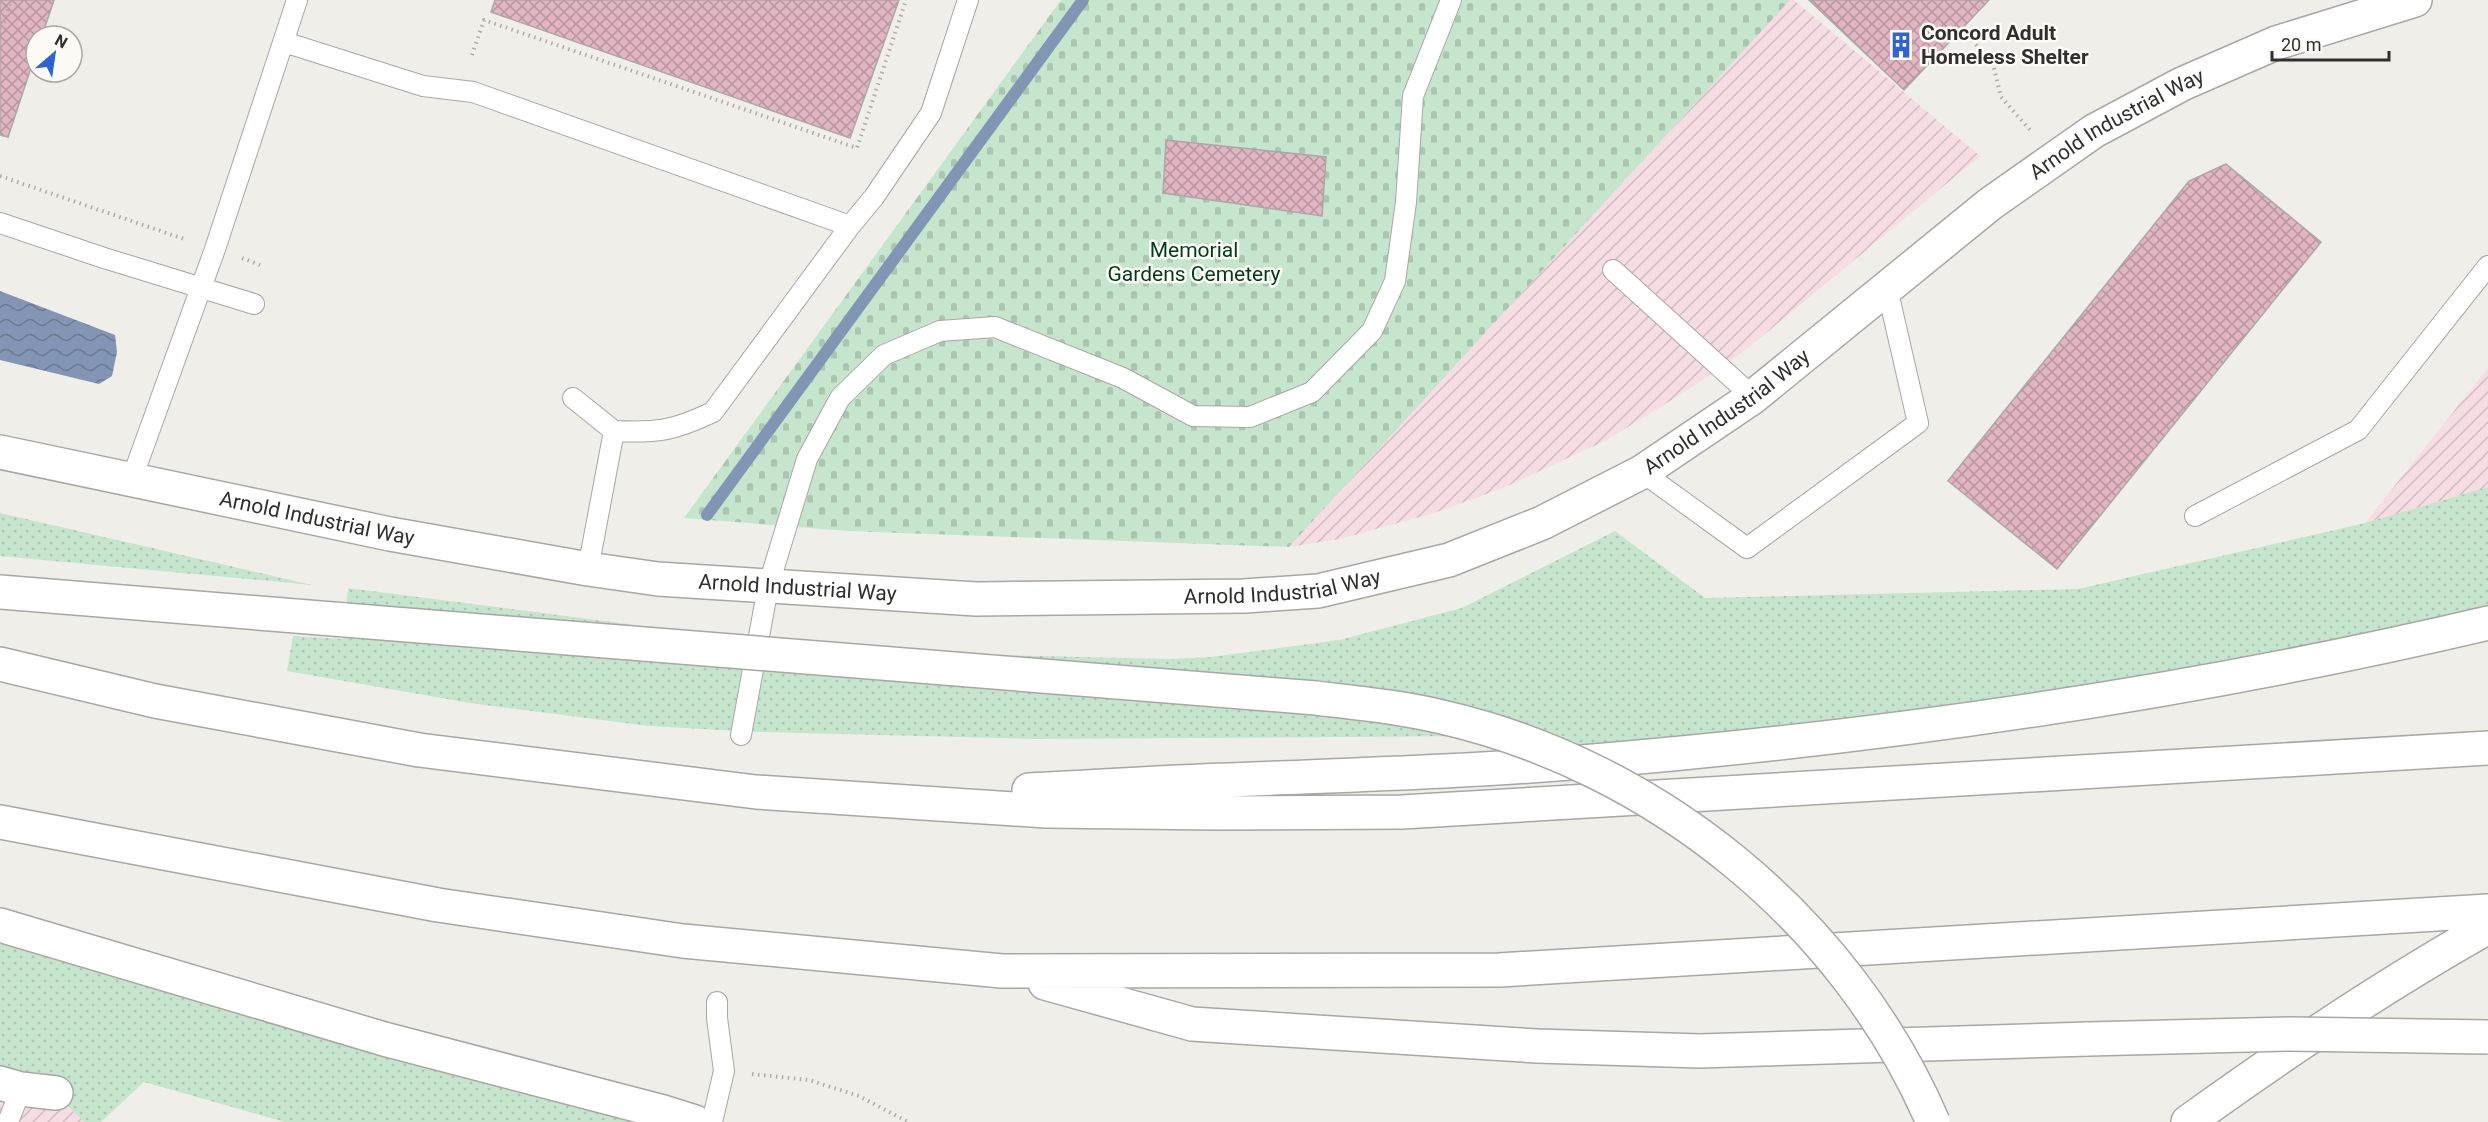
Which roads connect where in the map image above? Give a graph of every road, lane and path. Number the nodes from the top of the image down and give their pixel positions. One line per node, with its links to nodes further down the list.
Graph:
1 (11, 0): 8 (path)
2 (297, 0): 9 (lane)
3 (906, 0): 10 (path)
4 (968, 0): 14 (lane)
5 (1450, 0): 30 (lane)
6 (2415, 0): 11 (main road, Arnold Industrial Way)
7 (1964, 31): 11 (path)
8 (0, 34)
9 (284, 42): 14 (lane); 15 (lane)
10 (472, 55)
11 (2055, 158): 20 (main road, Arnold Industrial Way)
12 (0, 176): 15 (path)
13 (0, 223): 19 (lane)
14 (850, 226): 24 (lane)
15 (215, 249): 16 (path); 19 (lane)
16 (260, 264)
17 (2488, 266): 28 (lane)
18 (1612, 270): 22 (lane)
19 (201, 288): 21 (lane); 27 (lane)
20 (1887, 288): 22 (main road, Arnold Industrial Way); 26 (lane)
21 (254, 304)
22 (1753, 397): 26 (main road, Arnold Industrial Way)
23 (573, 398): 24 (lane)
24 (614, 431): 29 (lane)
25 (0, 452): 27 (main road, Arnold Industrial Way)
26 (1642, 472): 30 (main road, Arnold Industrial Way)
27 (131, 481): 29 (main road, Arnold Industrial Way)
28 (2195, 516)
29 (588, 569): 30 (main road, Arnold Industrial Way)
30 (768, 587): 34 (lane)
31 (0, 592): 51 (main road, bridge)
32 (2488, 622): 36 (main road)
33 (0, 664): 36 (main road)
34 (741, 735)
35 (2488, 748): 36 (main road)
36 (862, 800)
37 (0, 822): 41 (main road)
38 (2488, 911): 41 (main road)
39 (0, 925): 48 (main road)
40 (2488, 927): 52 (main road)
41 (1002, 971): 43 (main road, bridge)
42 (717, 1002): 44 (lane)
43 (2488, 1037)
44 (724, 1071): 49 (lane); 50 (path)
45 (11, 1086): 46 (main road); 47 (lane)
46 (56, 1093)
47 (8, 1122)
48 (695, 1122)
49 (712, 1122)
50 (908, 1122)
51 (1934, 1122)
52 (2188, 1122)

